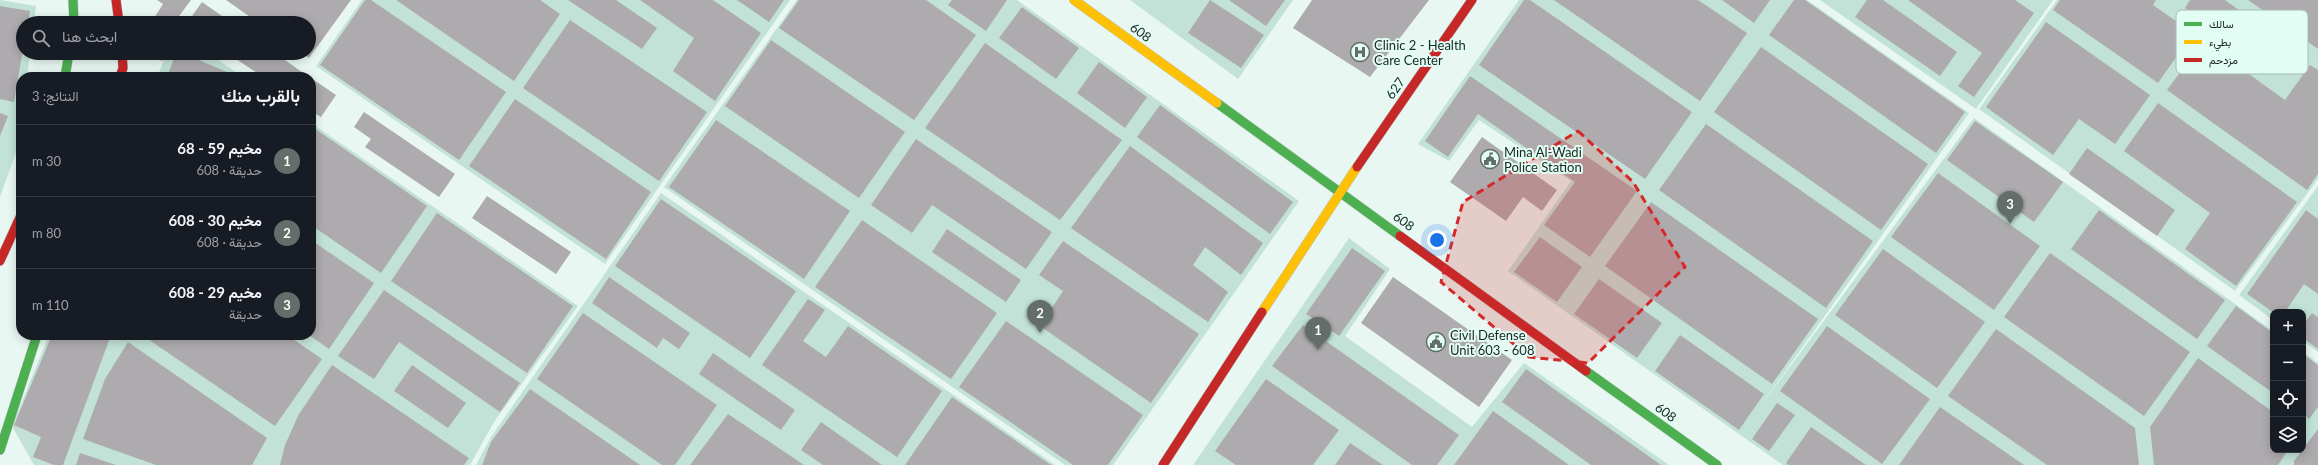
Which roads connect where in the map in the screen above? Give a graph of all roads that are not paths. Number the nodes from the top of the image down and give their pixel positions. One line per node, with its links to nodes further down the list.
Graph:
1 (72, 0): 5 (street)
2 (116, 0): 6 (street)
3 (1074, 0): 11 (street, 608)
4 (1472, 0): 11 (street, 627)
5 (73, 16)
6 (118, 16)
7 (68, 60): 9 (street)
8 (122, 60): 10 (street)
9 (66, 72)
10 (122, 72)
11 (1340, 191): 16 (street, 627); 17 (street, 608)
12 (16, 226): 13 (street)
13 (0, 261)
14 (36, 340): 15 (street)
15 (0, 450)
16 (1164, 465)
17 (1717, 465)

